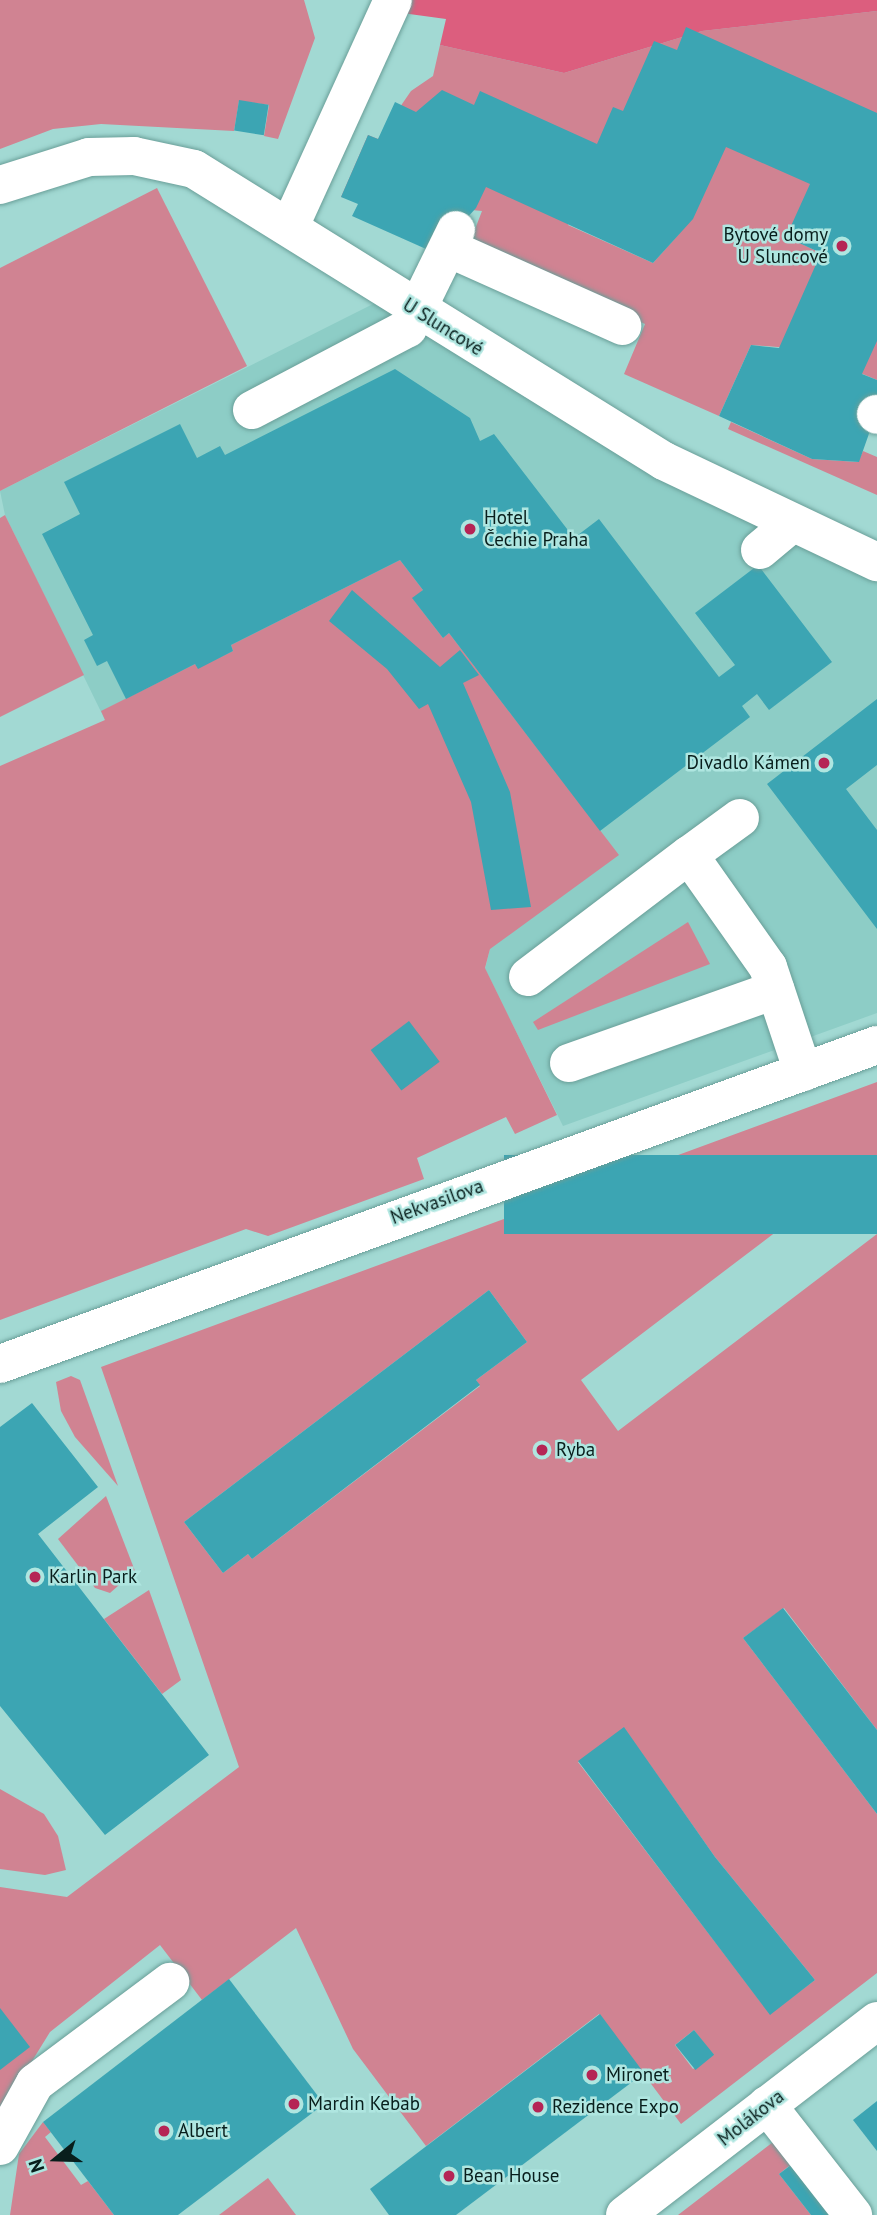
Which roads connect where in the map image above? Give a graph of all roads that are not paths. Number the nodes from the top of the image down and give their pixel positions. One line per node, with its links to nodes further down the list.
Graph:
1 (393, 0): 3 (street)
2 (0, 185): 3 (street, U Sluncové)
3 (290, 226): 4 (street, U Sluncové)
4 (419, 313): 5 (street); 6 (street); 7 (street, U Sluncové)
5 (622, 326)
6 (252, 410)
7 (790, 524): 8 (street); 9 (street, U Sluncové)
8 (760, 550)
9 (877, 562)
10 (740, 818): 11 (street)
11 (689, 855): 12 (street); 13 (street)
12 (528, 977)
13 (775, 990): 15 (street); 16 (street)
14 (877, 1045): 16 (street, Nekvasilova)
15 (569, 1063)
16 (803, 1072): 17 (street, Nekvasilova)
17 (0, 1364)
18 (170, 1982): 21 (street)
19 (877, 2021): 20 (street, Molákova)
20 (767, 2105): 22 (street, Molákova); 23 (street)
21 (0, 2146)
22 (625, 2215)
23 (853, 2215)

